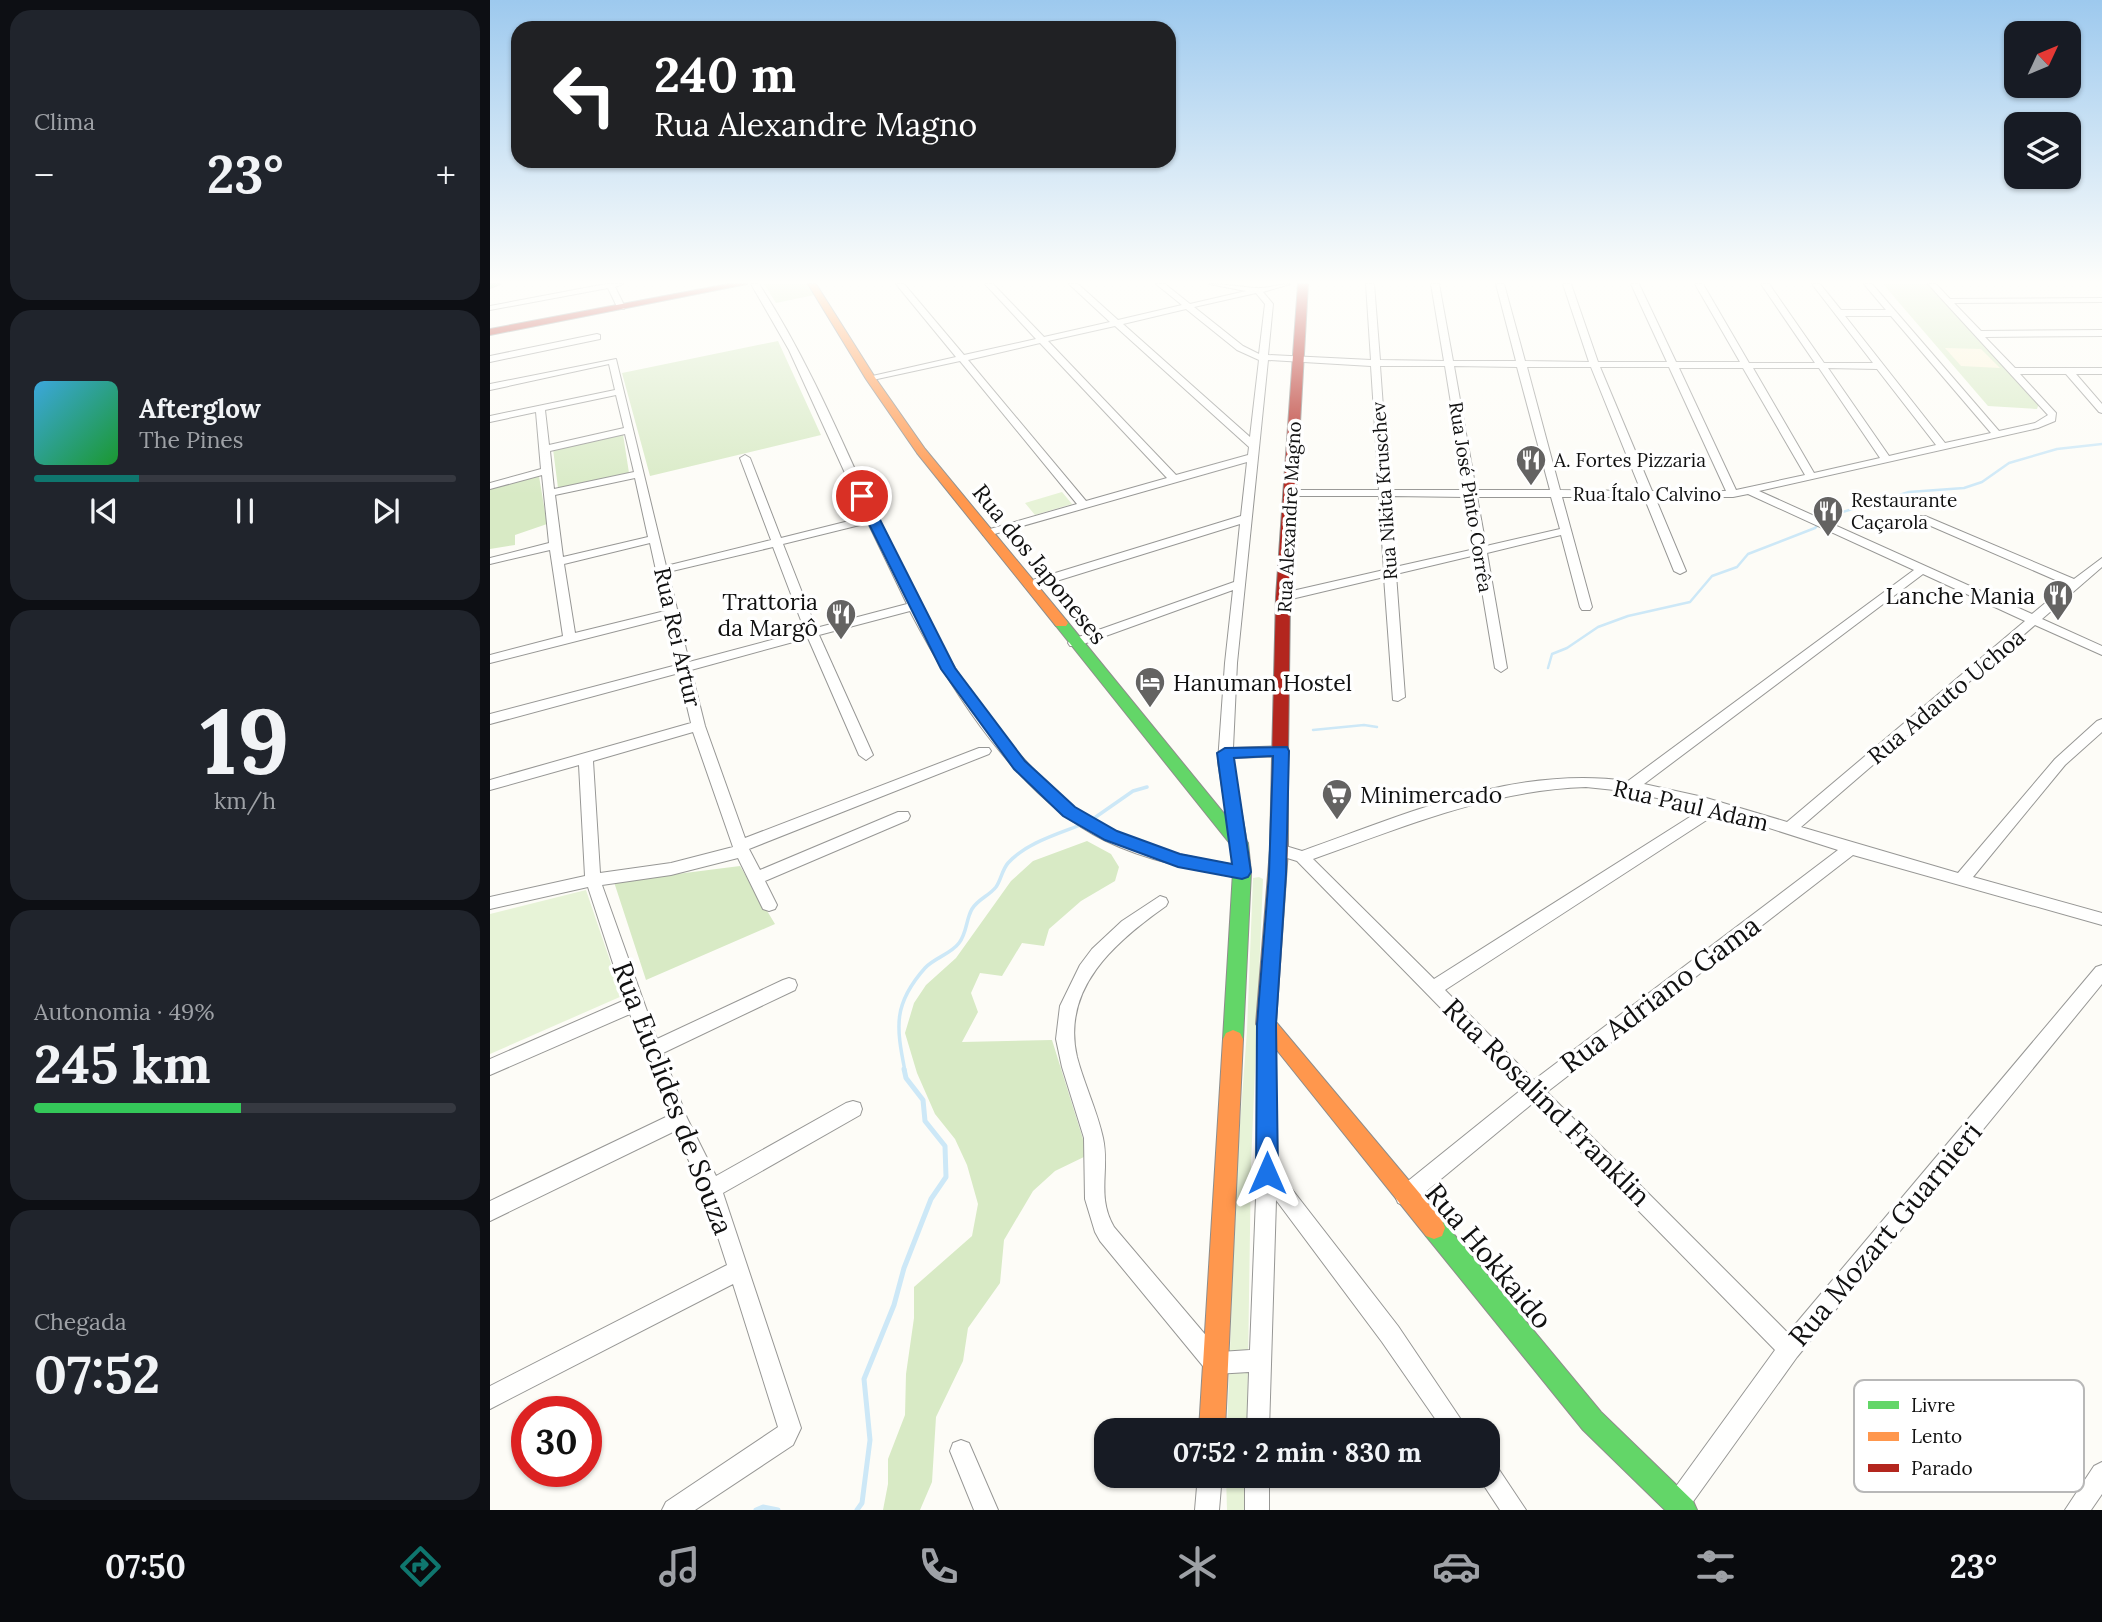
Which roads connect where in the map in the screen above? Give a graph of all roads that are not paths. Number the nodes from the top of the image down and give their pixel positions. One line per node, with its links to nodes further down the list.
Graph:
1 (512, 354): 22 (street)
2 (796, 354): 63 (street)
3 (856, 354): 34 (street, Rua dos Japoneses)
4 (960, 354): 21 (street)
5 (978, 354): 21 (street)
6 (1055, 354): 50 (street)
7 (1150, 354): 44 (street)
8 (1256, 354): 19 (street)
9 (1375, 354): 23 (street, Rua Nikita Kruschev)
10 (1447, 354): 24 (street, Rua José Pinto Corrêa)
11 (1518, 354): 25 (street)
12 (1591, 354): 26 (street)
13 (1670, 354): 27 (street)
14 (1741, 354): 28 (street)
15 (1815, 354): 29 (street)
16 (1872, 354): 30 (street)
17 (1929, 354): 41 (street)
18 (1998, 354): 32 (street)
19 (1262, 357): 20 (street); 44 (street)
20 (1296, 357): 23 (street); 54 (street, Rua Alexandre Magno)
21 (963, 358): 34 (street); 60 (street)
22 (490, 359)
23 (1375, 360): 24 (street); 55 (street, Rua Nikita Kruschev)
24 (1448, 360): 25 (street); 56 (street, Rua José Pinto Corrêa)
25 (1519, 360): 26 (street); 57 (street)
26 (1593, 361): 27 (street); 59 (street)
27 (1674, 362): 28 (street); 58 (street)
28 (1745, 362): 29 (street); 49 (street)
29 (1821, 363): 30 (street); 46 (street)
30 (1880, 364): 42 (street)
31 (2068, 370): 32 (street); 33 (street); 38 (street)
32 (2014, 371): 41 (street, Rua Ítalo Calvino)
33 (2102, 371)
34 (871, 379): 65 (street, Rua dos Japoneses)
35 (490, 387): 36 (street, Rua Rei Artur)
36 (620, 392): 37 (street); 40 (street, Rua Rei Artur)
37 (540, 409): 39 (street); 43 (street)
38 (2102, 410)
39 (490, 419)
40 (629, 430): 43 (street); 48 (street, Rua Rei Artur)
41 (1996, 433): 42 (street, Rua Ítalo Calvino)
42 (1942, 446): 46 (street, Rua Ítalo Calvino)
43 (544, 449): 47 (street)
44 (1253, 451): 50 (street); 61 (street)
45 (745, 458): 67 (street)
46 (1886, 459): 49 (street, Rua Ítalo Calvino)
47 (546, 471): 51 (street); 53 (street)
48 (639, 474): 53 (street); 66 (street, Rua Rei Artur)
49 (1811, 476): 52 (street, Rua Ítalo Calvino)
50 (1174, 479): 60 (street)
51 (490, 485)
52 (1748, 490): 58 (street, Rua Ítalo Calvino); 73 (street)
53 (549, 493): 68 (street)
54 (1290, 493): 55 (street, Rua Ítalo Calvino); 80 (street, Rua Alexandre Magno)
55 (1385, 493): 56 (street, Rua Ítalo Calvino); 75 (street, Rua Nikita Kruschev)
56 (1470, 493): 57 (street, Rua Ítalo Calvino); 69 (street, Rua José Pinto Corrêa)
57 (1556, 493): 59 (street, Rua Ítalo Calvino); 64 (street)
58 (1733, 494): 59 (street, Rua Ítalo Calvino)
59 (1647, 495): 76 (street)
60 (1083, 504): 65 (street)
61 (1247, 518): 77 (street); 79 (street)
62 (1921, 518): 78 (street)
63 (872, 519): 67 (street); 81 (street)
64 (1566, 531): 69 (street); 82 (street)
65 (987, 533): 79 (street, Rua dos Japoneses)
66 (653, 539): 72 (street); 74 (street, Rua Rei Artur)
67 (776, 542): 74 (street); 85 (street)
68 (555, 545): 70 (street); 72 (street)
69 (1479, 552): 75 (street); 91 (street, Rua José Pinto Corrêa)
70 (490, 561)
71 (2102, 561): 78 (street, Rua Adauto Uchoa)
72 (557, 562): 86 (street)
73 (1922, 569): 84 (street); 102 (street)
74 (663, 570): 83 (street, Rua Rei Artur)
75 (1390, 571): 80 (street); 92 (street, Rua Nikita Kruschev)
76 (1680, 571)
77 (1239, 584): 87 (street); 98 (street)
78 (2076, 584): 84 (street, Rua Adauto Uchoa)
79 (1030, 585): 87 (street, Rua dos Japoneses)
80 (1283, 597): 97 (street, Rua Alexandre Magno)
81 (915, 606): 85 (street); 111 (street)
82 (1586, 607)
83 (674, 612): 86 (street); 90 (street, Rua Rei Artur)
84 (2035, 621): 88 (street); 105 (street, Rua Adauto Uchoa)
85 (812, 634): 90 (street); 99 (street)
86 (570, 639): 89 (street)
87 (1074, 643): 106 (street, Rua dos Japoneses)
88 (2102, 651)
89 (490, 659)
90 (684, 666): 93 (street); 95 (street, Rua Rei Artur)
91 (1501, 668)
92 (1398, 697)
93 (490, 719)
94 (2102, 724): 114 (street)
95 (698, 726): 100 (street); 107 (street, Rua Rei Artur)
96 (984, 751): 107 (street)
97 (1282, 751): 98 (street); 109 (street, Rua Alexandre Magno)
98 (1225, 753): 106 (street)
99 (866, 755)
100 (586, 758): 101 (street); 113 (street, Rua Euclides de Souza)
101 (490, 785)
102 (1631, 786): 103 (street, Rua Paul Adam); 110 (street, Rua Paul Adam)
103 (1716, 807): 105 (street, Rua Paul Adam); 121 (street)
104 (903, 816): 112 (street)
105 (1789, 829): 108 (street, Rua Paul Adam)
106 (1239, 844): 111 (street)
107 (741, 848): 112 (street, Rua Rei Artur); 113 (street)
108 (1851, 848): 114 (street, Rua Paul Adam); 126 (street, Rua Adriano Gama)
109 (1279, 850): 110 (street); 123 (street, Rua Alexandre Magno)
110 (1301, 857): 121 (street, Rua Rosalind Franklin)
111 (1241, 867): 136 (street)
112 (755, 879): 117 (street, Rua Rei Artur)
113 (593, 880): 116 (street); 122 (street, Rua Euclides de Souza)
114 (1961, 880): 118 (street, Rua Paul Adam)
115 (1160, 902): 136 (street)
116 (490, 903)
117 (769, 905)
118 (2102, 919)
119 (2102, 972): 134 (street, Rua Mozart Guarnieri)
120 (789, 985): 124 (street)
121 (1434, 988): 126 (street, Rua Rosalind Franklin)
122 (635, 1003): 124 (street, Rua Euclides de Souza); 125 (street)
123 (1266, 1024): 129 (street, Rua Alexandre Magno); 131 (street, Rua Hokkaido)
124 (653, 1049): 128 (street, Rua Euclides de Souza)
125 (490, 1067)
126 (1535, 1090): 131 (street, Rua Adriano Gama); 134 (street, Rua Rosalind Franklin)
127 (853, 1109): 130 (street)
128 (679, 1120): 130 (street, Rua Euclides de Souza); 132 (street)
129 (1267, 1173): 135 (street, Rua Alexandre Magno); 140 (street)
130 (712, 1189): 133 (street, Rua Euclides de Souza)
131 (1405, 1196): 146 (street, Rua Hokkaido)
132 (490, 1210)
133 (736, 1271): 137 (street); 147 (street, Rua Euclides de Souza)
134 (1790, 1349): 146 (street, Rua Mozart Guarnieri)
135 (1259, 1360): 136 (street); 139 (street, Rua Alexandre Magno)
136 (1215, 1363): 138 (street)
137 (490, 1398)
138 (1213, 1418)
139 (1258, 1418)
140 (1449, 1418)
141 (961, 1451): 148 (street)
142 (2102, 1474): 152 (street)
143 (1209, 1488): 149 (street)
144 (1257, 1488): 150 (street)
145 (1499, 1488): 151 (street)
146 (1680, 1507)
147 (674, 1510)
148 (986, 1510)
149 (1207, 1510)
150 (1256, 1510)
151 (1514, 1510)
152 (2077, 1510)

